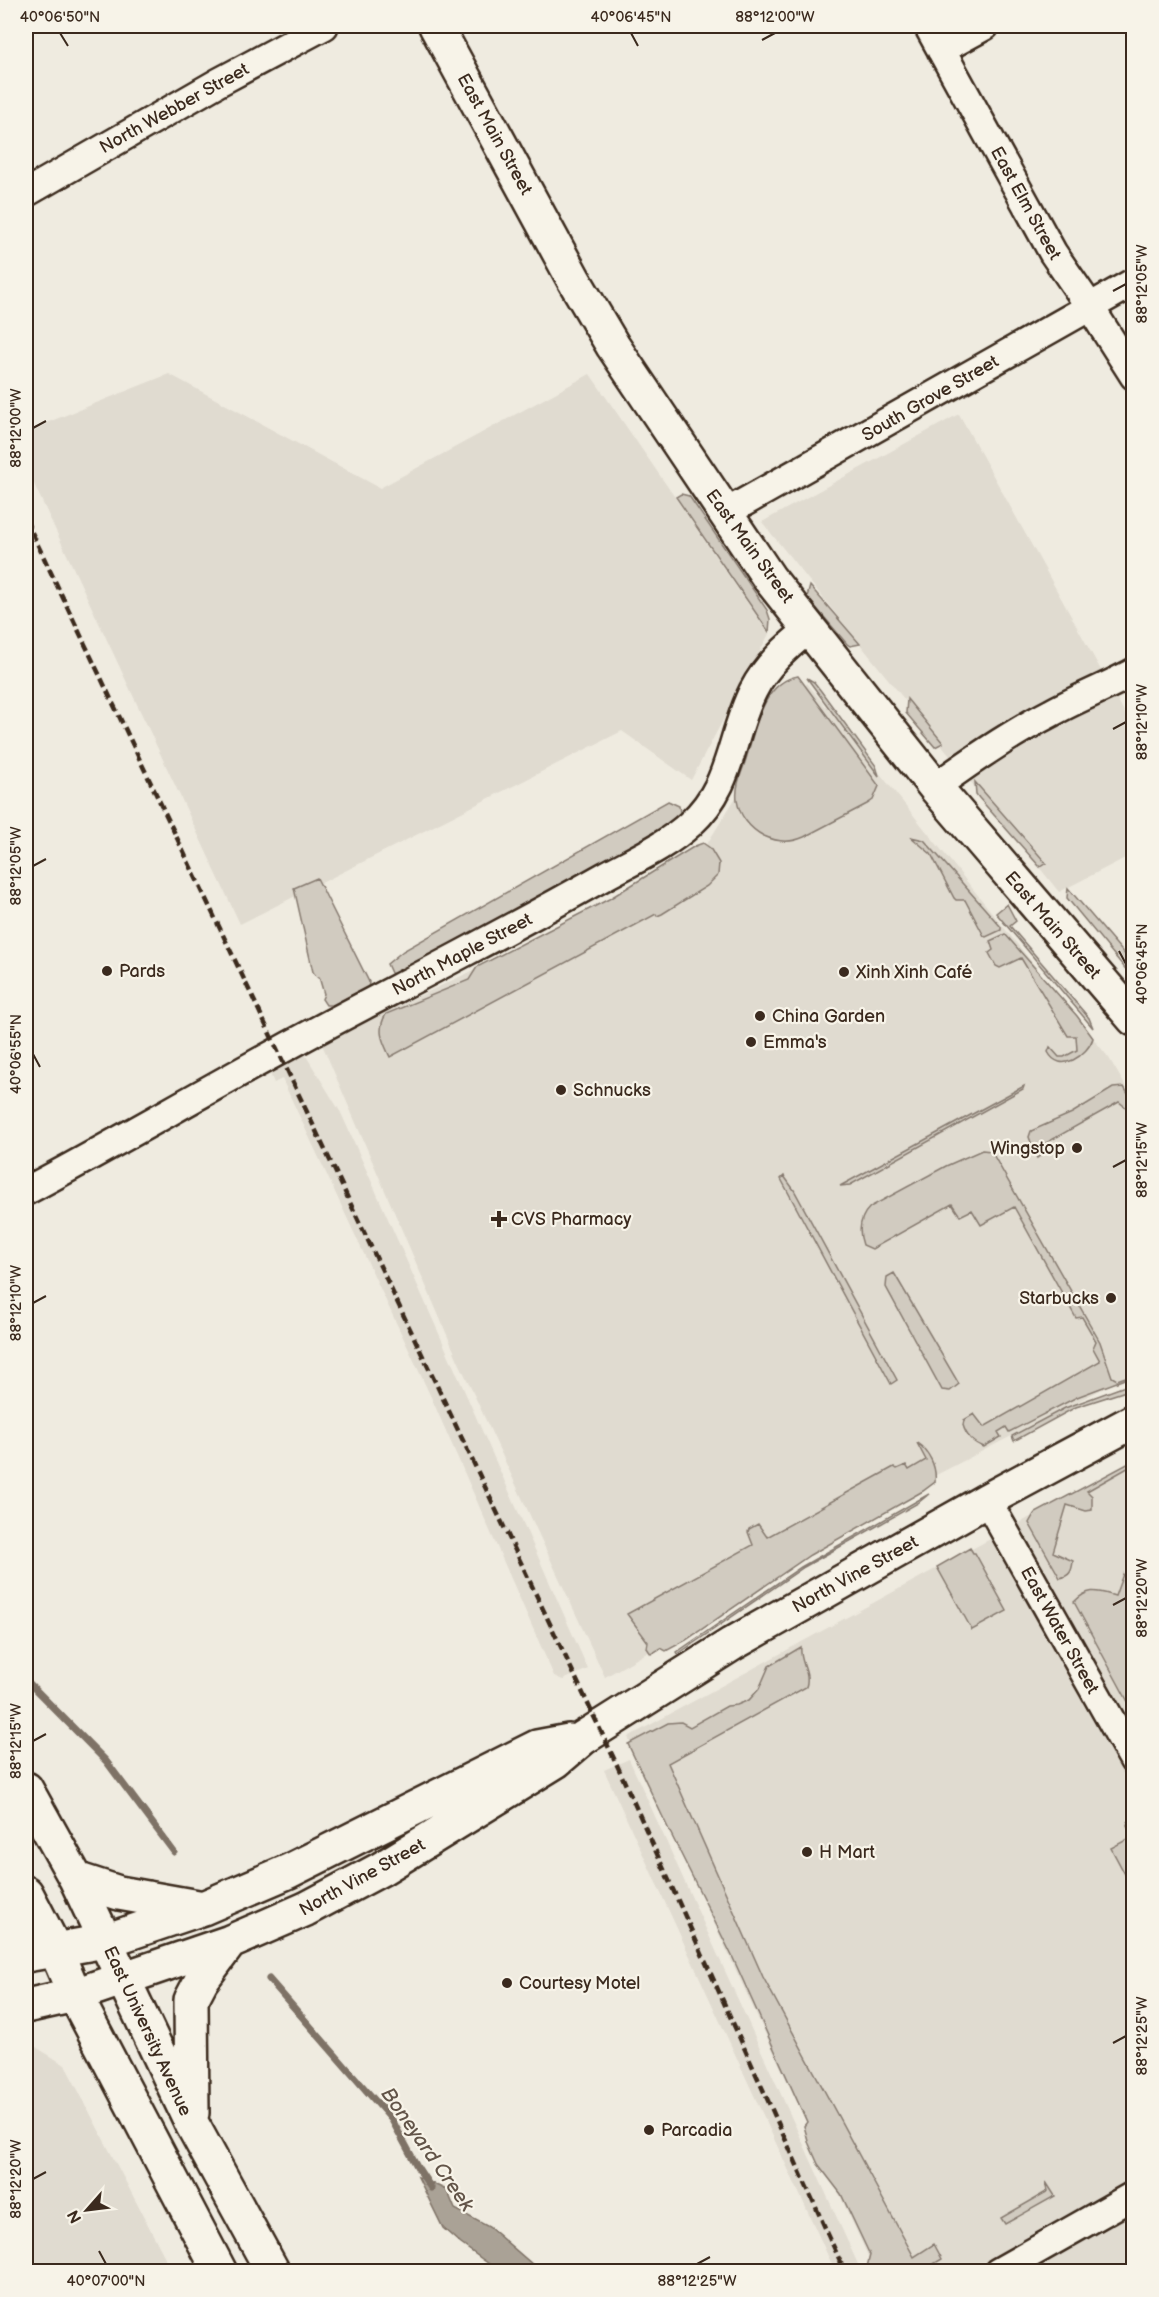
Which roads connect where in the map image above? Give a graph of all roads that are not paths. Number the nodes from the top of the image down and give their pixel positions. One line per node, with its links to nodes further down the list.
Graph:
1 (324, 26): 6 (street, North Webber Street)
2 (436, 26): 10 (main road, East Main Street)
3 (928, 26): 5 (street, East Elm Street)
4 (985, 26): 5 (street)
5 (941, 50): 8 (street, East Elm Street)
6 (26, 193)
7 (1134, 282): 8 (street, South Grove Street)
8 (1090, 307): 9 (street, East Elm Street); 10 (street, South Grove Street)
9 (1134, 376)
10 (727, 513): 11 (main road, East Main Street)
11 (810, 628): 13 (main road, East Main Street); 15 (street, North Maple Street)
12 (1134, 672): 13 (street)
13 (934, 787): 14 (main road, East Main Street)
14 (1134, 1019)
15 (26, 1191)
16 (1134, 1420): 17 (main road, North Vine Street)
17 (987, 1500): 18 (main road, North Vine Street); 19 (street, East Water Street)
18 (583, 1738): 23 (main road, North Vine Street); 25 (main road, North Vine Street)
19 (1134, 1761)
20 (26, 1788): 21 (main road, East University Avenue)
21 (76, 1879): 23 (main road); 24 (main road, East University Avenue)
22 (26, 1893): 26 (main road)
23 (203, 1908): 24 (main road, North Vine Street)
24 (105, 1941): 26 (main road, North Vine Street); 27 (main road, East University Avenue)
25 (230, 1942): 27 (main road, North Vine Street); 30 (main road)
26 (41, 1953): 28 (main road)
27 (123, 1979): 28 (main road, North Vine Street); 30 (main road, East University Avenue)
28 (75, 1995): 29 (main road, North Vine Street); 32 (main road)
29 (26, 2006)
30 (192, 2124): 33 (main road, East University Avenue)
31 (1134, 2195): 34 (street)
32 (220, 2271)
33 (273, 2271)
34 (998, 2271)

